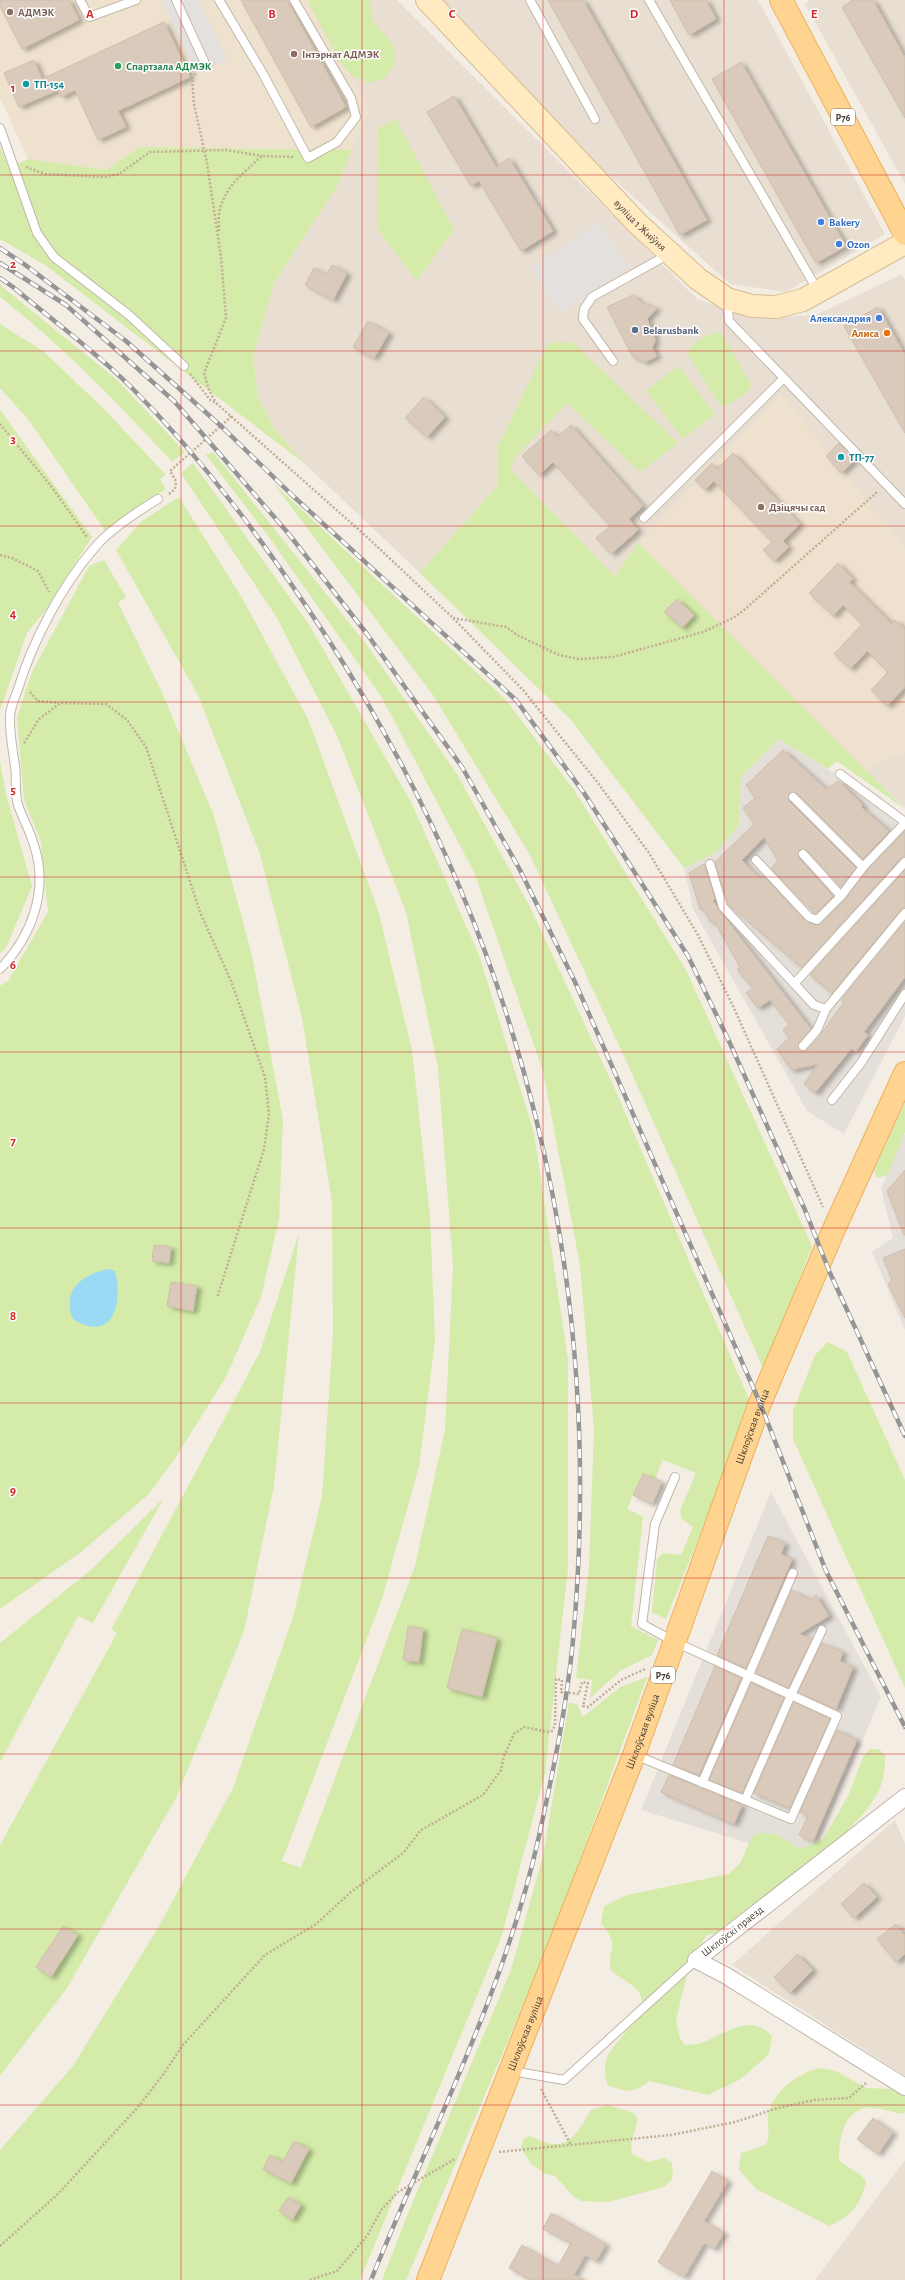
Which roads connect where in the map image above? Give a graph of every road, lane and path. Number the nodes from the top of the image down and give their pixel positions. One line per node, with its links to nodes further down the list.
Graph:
1 (80, 0): 2 (lane)
2 (136, 0)
3 (176, 0): 10 (lane)
4 (220, 0): 16 (lane)
5 (294, 0): 16 (lane)
6 (427, 0): 20 (main road, вуліца 1 Жніўня)
7 (530, 0): 11 (lane)
8 (649, 0): 21 (lane)
9 (781, 0): 17 (main road, Р76)
10 (204, 61): 13 (path)
11 (595, 119)
12 (0, 128): 15 (lane)
13 (203, 151): 14 (path); 15 (path); 18 (path)
14 (262, 156): 16 (path); 18 (path)
15 (11, 157): 24 (lane)
16 (308, 158)
17 (905, 234)
18 (218, 237): 26 (path)
19 (905, 243): 21 (main road, вуліца 1 Жніўня)
20 (670, 253): 22 (main road, вуліца 1 Жніўня); 23 (lane)
21 (819, 292): 22 (main road, вуліца 1 Жніўня)
22 (726, 299): 25 (lane)
23 (613, 361)
24 (184, 366): 26 (path)
25 (784, 378): 29 (lane); 32 (lane)
26 (216, 403): 27 (path)
27 (232, 416): 30 (path); 36 (path)
28 (0, 424): 33 (path)
29 (886, 484): 31 (lane); 36 (path)
30 (158, 499): 33 (lane)
31 (905, 504)
32 (644, 518)
33 (95, 547): 35 (lane)
34 (0, 555): 35 (path)
35 (56, 605): 37 (lane)
36 (453, 618): 57 (path)
37 (21, 680): 38 (path); 39 (lane)
38 (60, 703): 39 (path); 58 (path)
39 (15, 767): 50 (lane)
40 (840, 774): 42 (lane)
41 (794, 797): 47 (lane)
42 (905, 822): 47 (lane)
43 (803, 854): 48 (lane)
44 (756, 860): 48 (lane)
45 (905, 862): 51 (lane)
46 (710, 864): 51 (lane)
47 (863, 867): 48 (lane)
48 (841, 896)
49 (905, 914): 53 (lane)
50 (0, 969)
51 (794, 984): 53 (lane)
52 (905, 994): 56 (lane)
53 (826, 1010): 54 (lane)
54 (803, 1046)
55 (905, 1073): 57 (main road, Шклоўская вуліца / Р76)
56 (832, 1100)
57 (834, 1229): 62 (main road, Шклоўская вуліца / Р76)
58 (217, 1298)
59 (675, 1477): 62 (lane)
60 (793, 1573): 64 (lane)
61 (822, 1630): 65 (lane)
62 (675, 1642): 63 (main road, Шклоўская вуліца / Р76); 64 (lane)
63 (665, 1669): 66 (main road, Шклоўская вуліца / Р76); 77 (path)
64 (748, 1676): 65 (lane); 67 (lane)
65 (790, 1695): 69 (lane); 69 (lane)
66 (634, 1755): 67 (lane); 71 (main road, Шклоўская вуліца / Р76)
67 (702, 1783): 69 (lane)
68 (905, 1797): 70 (street, Шклоўскі праезд)
69 (745, 1800)
70 (696, 1960): 72 (street, Шклоўскі праезд); 73 (lane)
71 (511, 2070): 73 (lane); 76 (main road, Шклоўская вуліца / Р76)
72 (879, 2071): 74 (street, Шклоўскі праезд); 75 (path)
73 (534, 2074): 75 (path)
74 (905, 2087)
75 (571, 2145): 76 (path)
76 (487, 2148): 78 (path); 79 (main road, Шклоўская вуліца / Р76)
77 (0, 2246)
78 (310, 2280)
79 (428, 2280)

